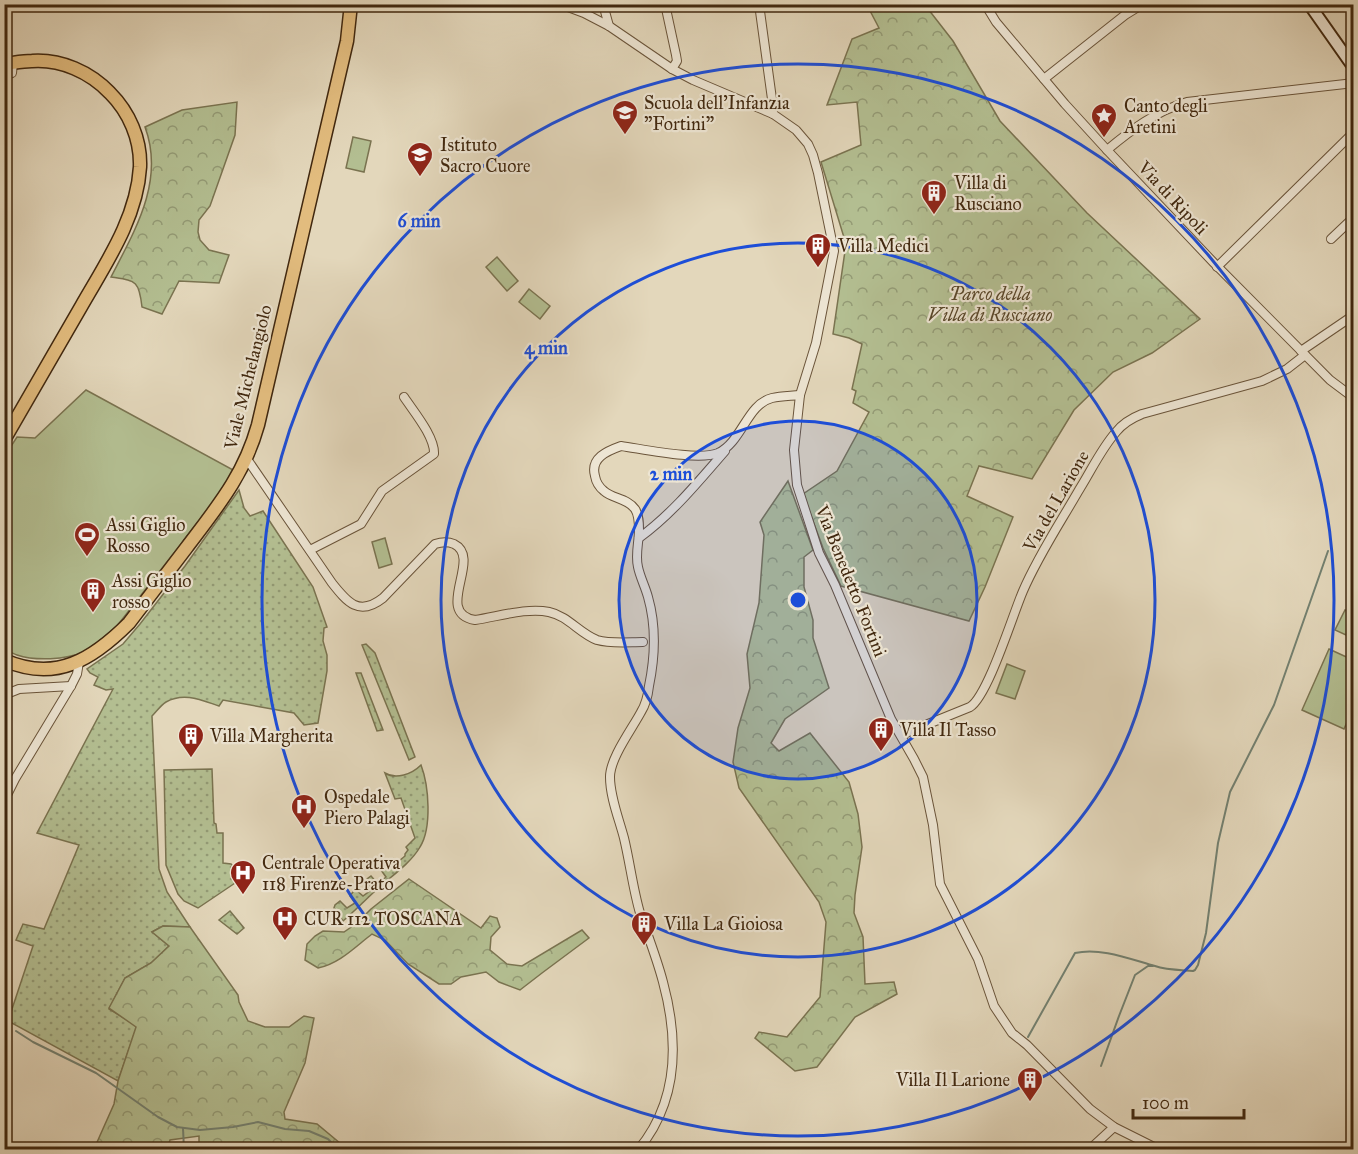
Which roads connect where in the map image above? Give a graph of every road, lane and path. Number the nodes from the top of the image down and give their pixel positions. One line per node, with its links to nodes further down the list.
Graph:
1 (351, 4): 29 (main road, Viale Michelangiolo)
2 (560, 4): 8 (street, Via Benedetto Fortini)
3 (603, 4): 8 (street)
4 (665, 4): 11 (street)
5 (759, 4): 15 (street)
6 (985, 4): 13 (street, Via di Ripoli)
7 (1310, 6): 10 (street); 13 (street)
8 (609, 26): 11 (street, Via Benedetto Fortini)
9 (9, 64): 12 (street); 26 (main road)
10 (1353, 68)
11 (672, 69): 15 (street, Via Benedetto Fortini)
12 (4, 76)
13 (1044, 79): 17 (street, Via di Ripoli)
14 (1353, 83): 17 (street)
15 (773, 114): 23 (street, Via Benedetto Fortini)
16 (1353, 132): 20 (street)
17 (1107, 150): 20 (street, Via di Ripoli)
18 (1353, 226): 19 (street)
19 (1331, 239)
20 (1218, 267): 22 (street, Via di Ripoli)
21 (1353, 315): 22 (street, Via del Larione)
22 (1303, 353): 25 (street, Via di Ripoli); 37 (street, Via del Larione)
23 (800, 395): 28 (street); 37 (street, Via Benedetto Fortini)
24 (404, 398): 31 (street)
25 (1353, 398)
26 (10, 422): 27 (main road)
27 (4, 440)
28 (730, 446): 30 (street); 30 (street)
29 (247, 459): 31 (street); 34 (main road, Viale Michelangiolo)
30 (639, 538): 40 (street)
31 (310, 550): 32 (street)
32 (643, 642)
33 (4, 660): 34 (main road, Viale Michelangiolo)
34 (80, 662): 35 (street)
35 (71, 686): 36 (street); 38 (street)
36 (4, 695)
37 (901, 735): 39 (street, Via Benedetto Fortini)
38 (4, 804)
39 (1114, 1127): 41 (street); 42 (street, Via Benedetto Fortini)
40 (638, 1149)
41 (1089, 1149)
42 (1160, 1149)

